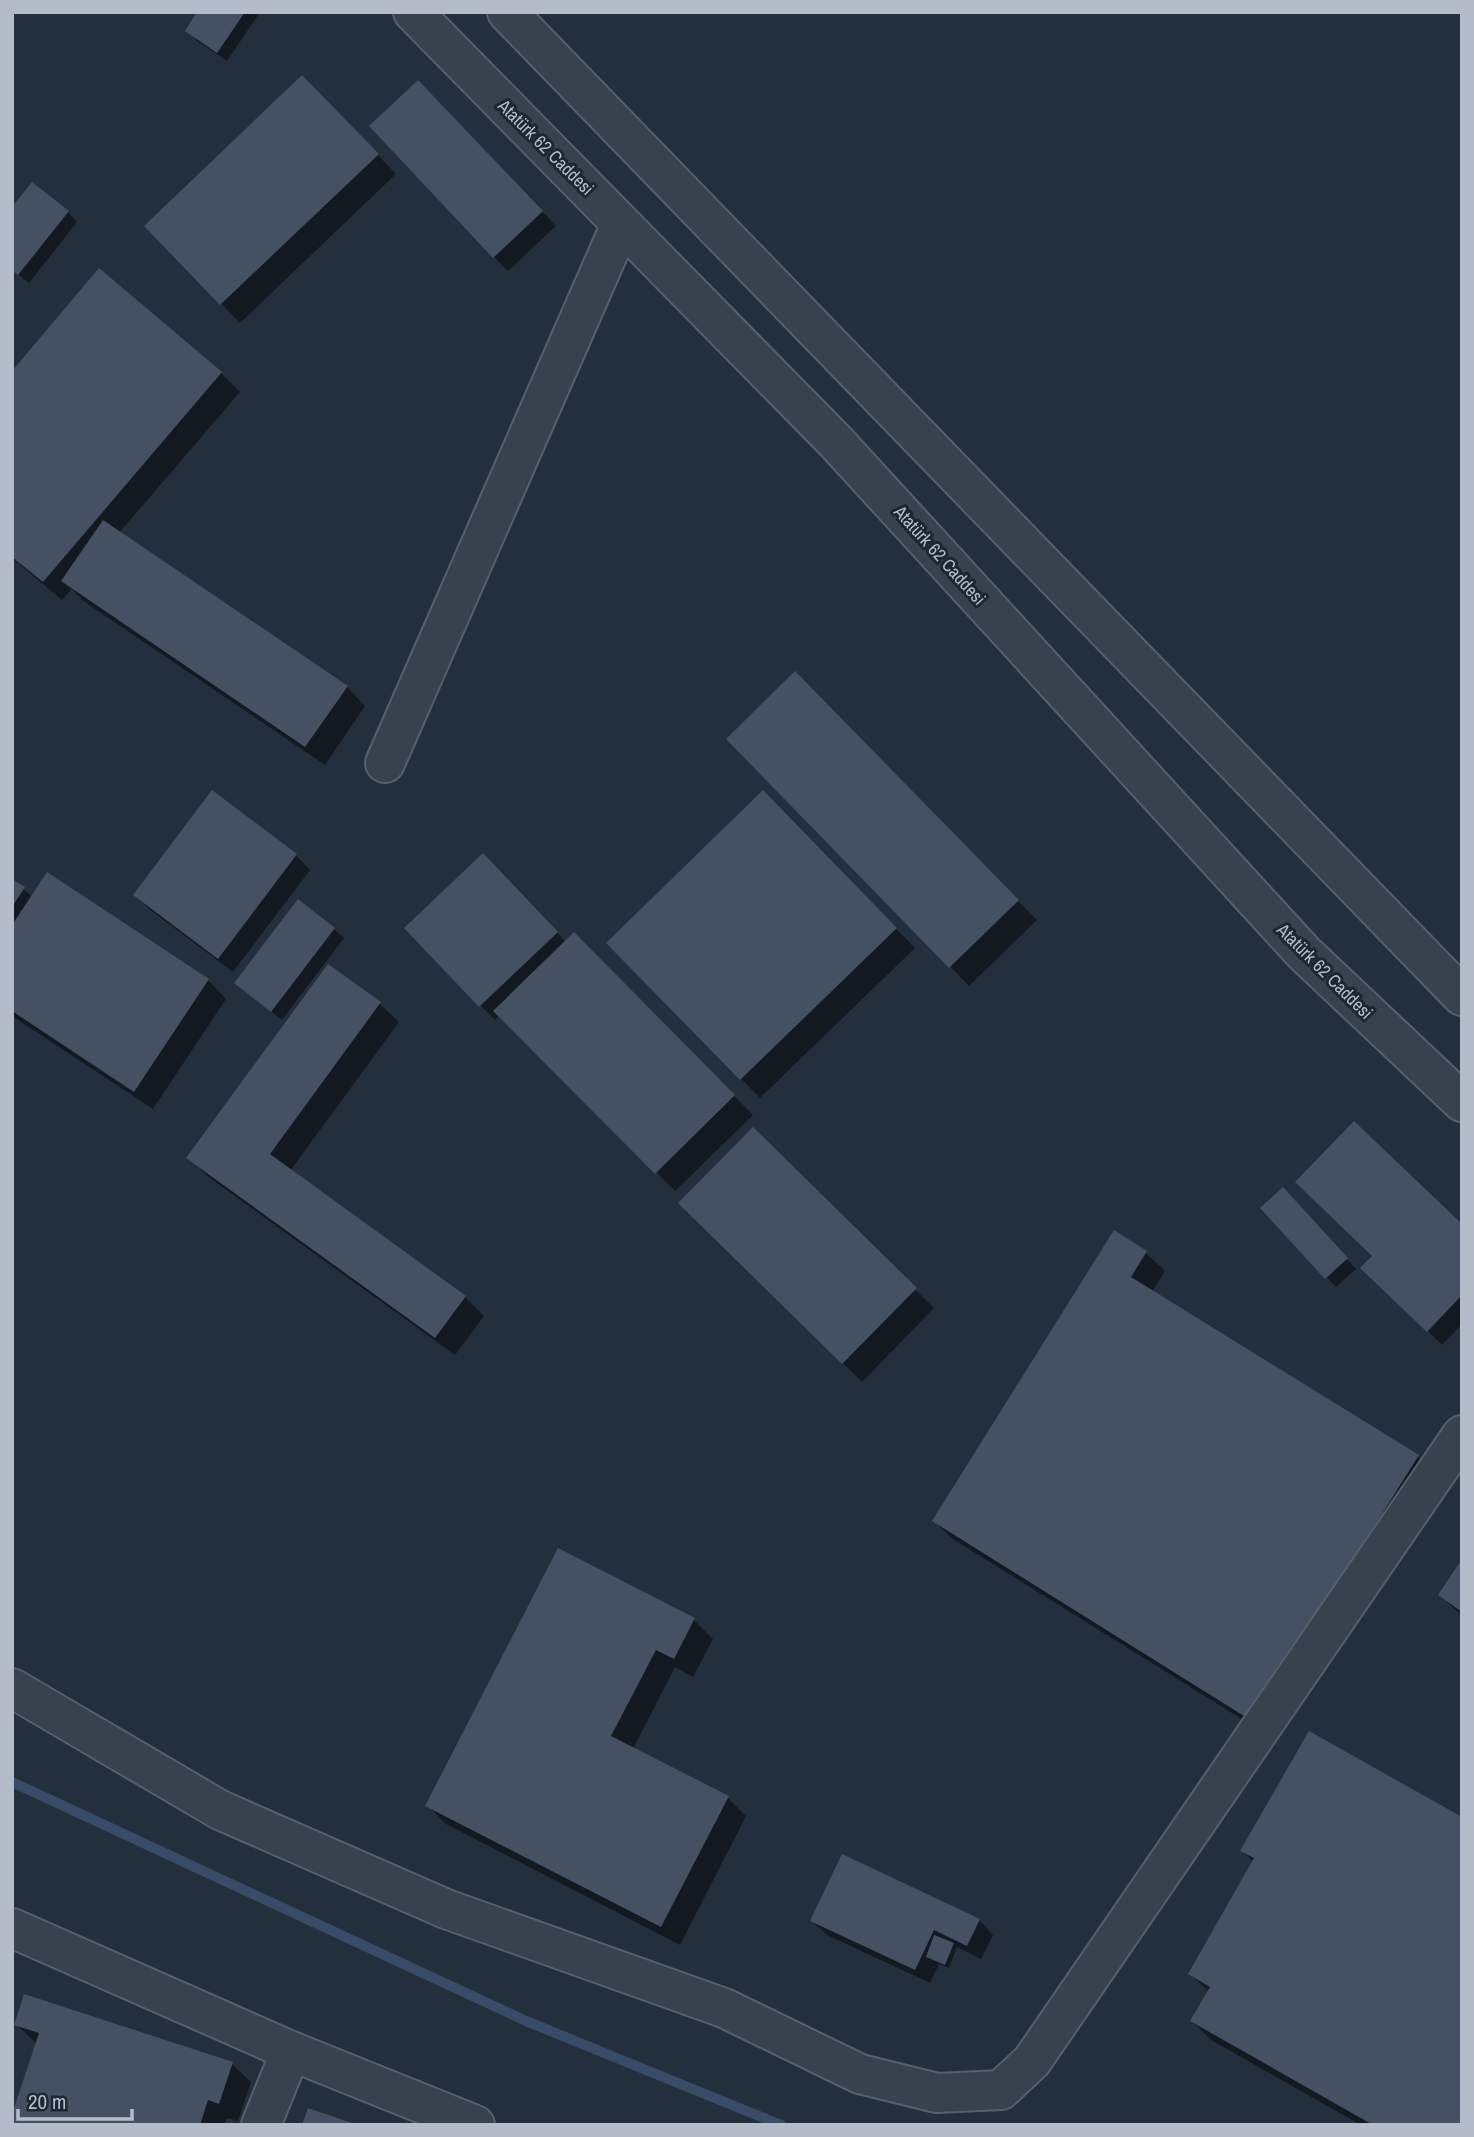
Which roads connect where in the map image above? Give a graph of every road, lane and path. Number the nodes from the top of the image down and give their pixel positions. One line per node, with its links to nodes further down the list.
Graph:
1 (412, 12): 3 (street, Atatürk 62 Caddesi)
2 (507, 12): 5 (street)
3 (621, 223): 4 (street); 6 (street, Atatürk 62 Caddesi)
4 (385, 764)
5 (1462, 996)
6 (1462, 1102)
7 (1462, 1435): 8 (street)
8 (12, 1688)
9 (14, 1936): 10 (street)
10 (291, 2051): 11 (street); 12 (street)
11 (261, 2125)
12 (475, 2125)

